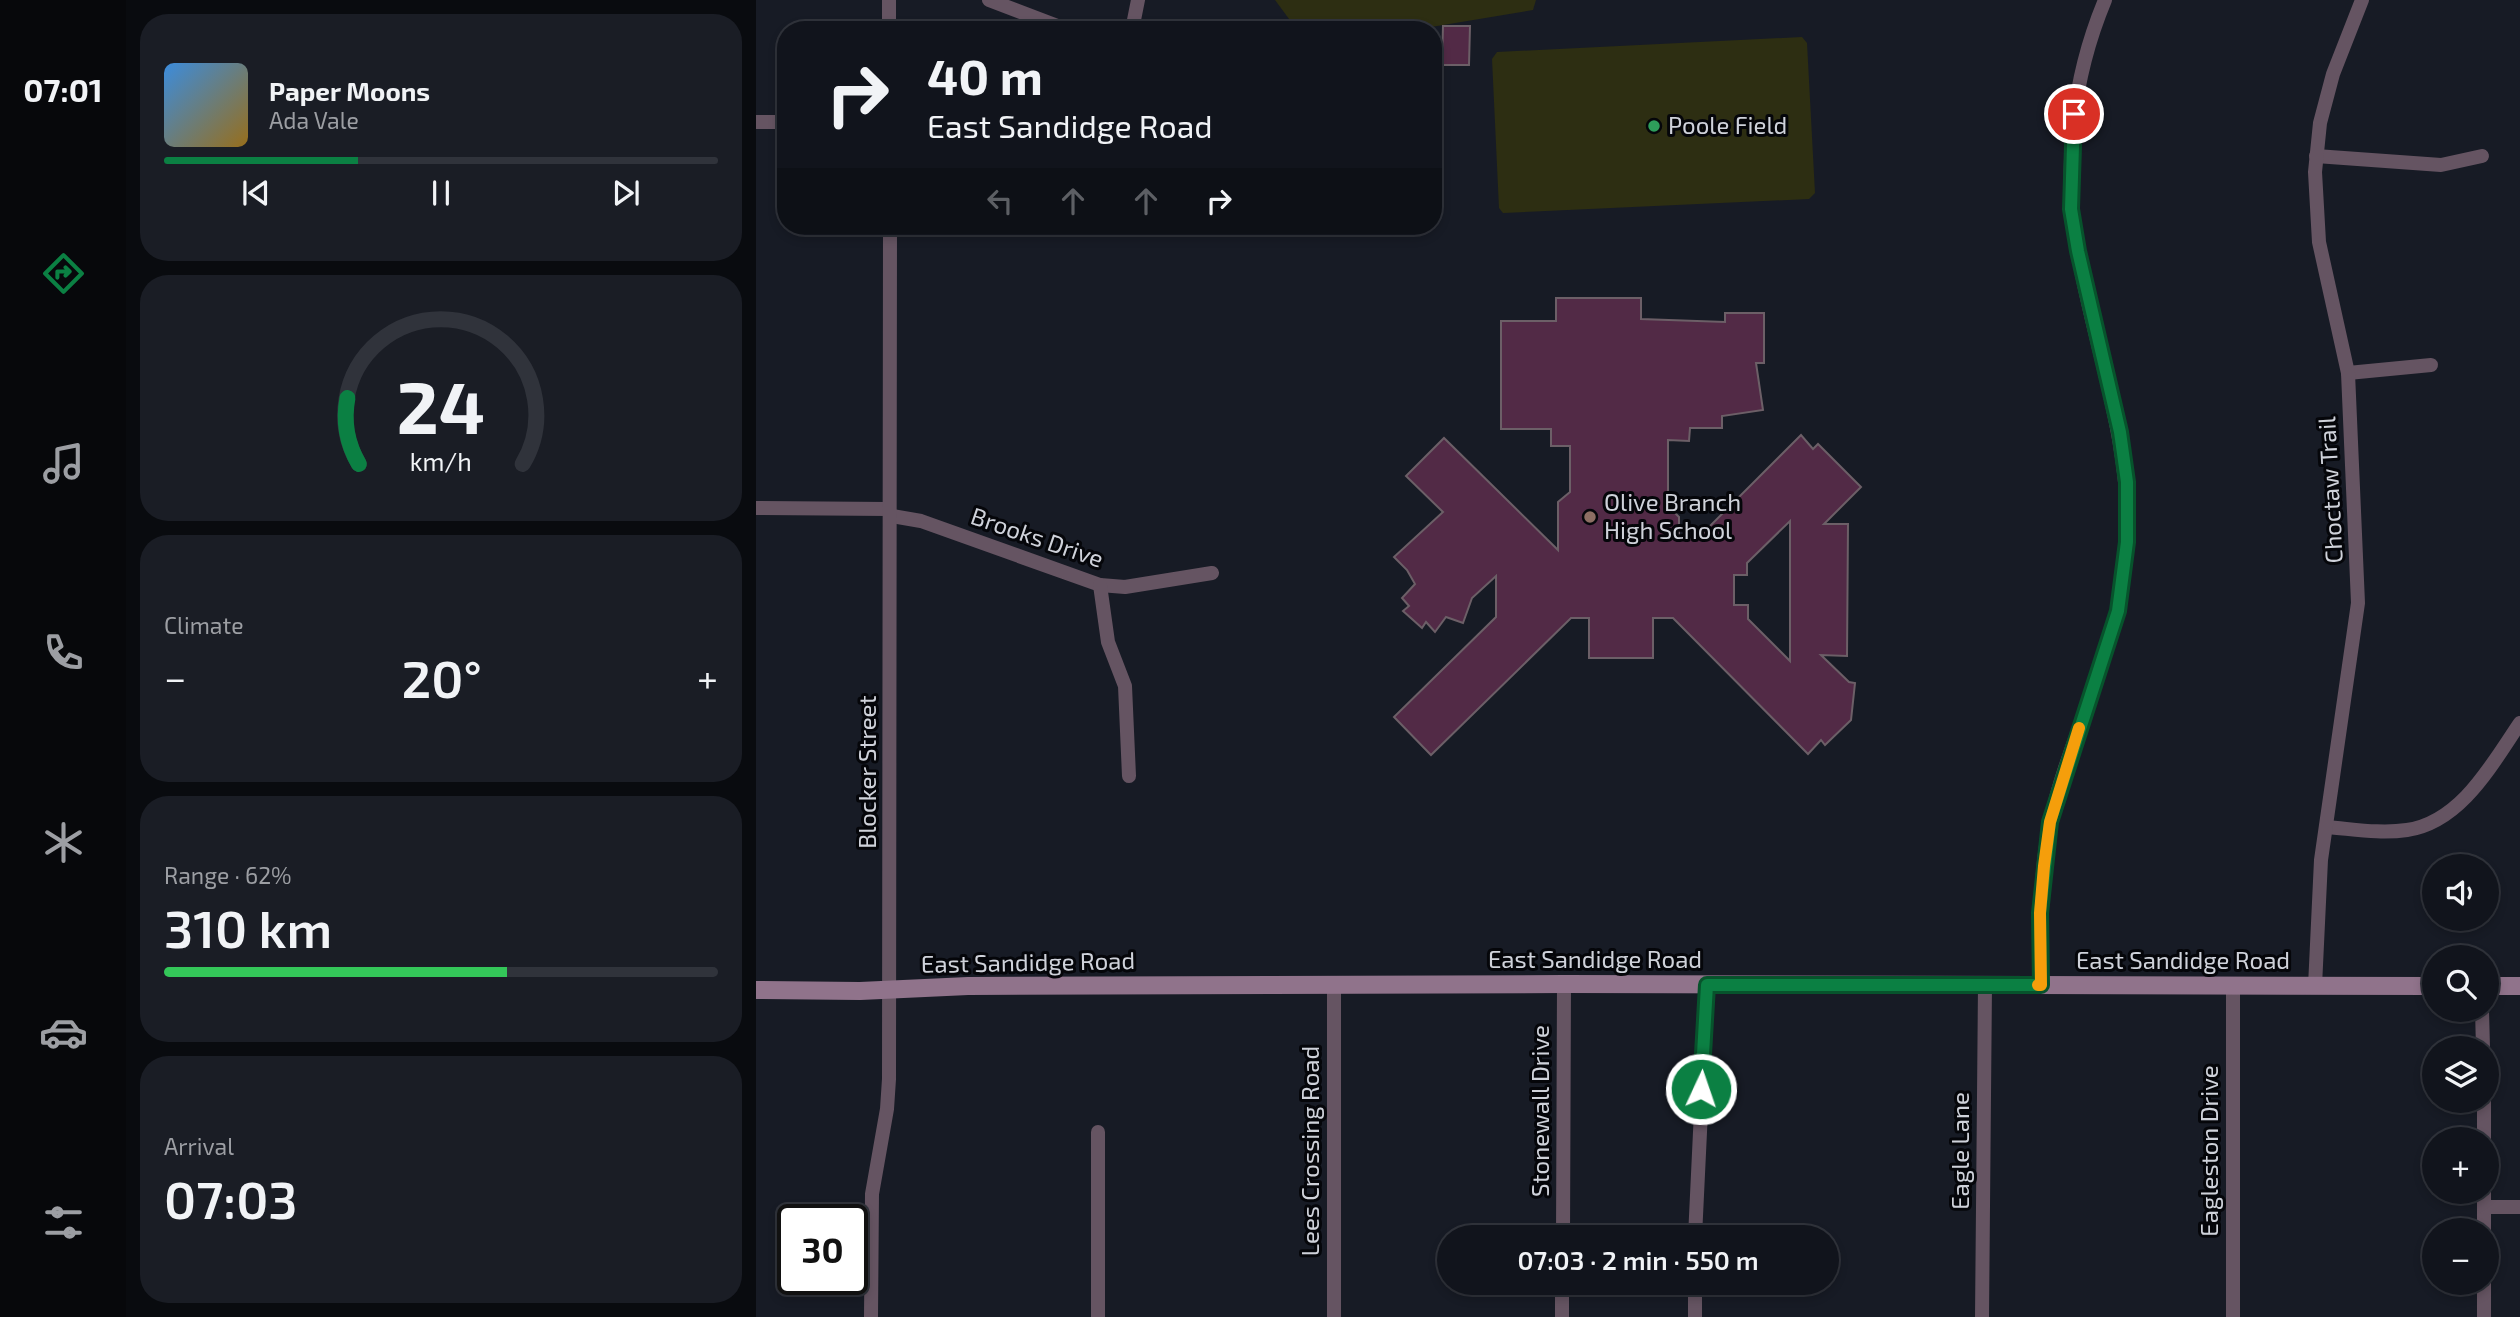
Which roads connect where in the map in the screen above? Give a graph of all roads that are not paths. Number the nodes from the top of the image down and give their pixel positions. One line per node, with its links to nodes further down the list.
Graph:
1 (889, 0): 6 (street)
2 (989, 0): 7 (street)
3 (1138, 0): 8 (street)
4 (2105, 0): 26 (street)
5 (2362, 0): 11 (street, Choctaw Trail)
6 (889, 21)
7 (1045, 21)
8 (1134, 21)
9 (756, 122): 10 (street)
10 (777, 122)
11 (2316, 156): 12 (street); 15 (street, Choctaw Trail)
12 (2482, 156)
13 (891, 235): 17 (street, Blocker Street)
14 (2431, 365): 15 (street)
15 (2348, 373): 22 (street, Choctaw Trail)
16 (756, 508): 17 (street, Brooks Drive)
17 (890, 513): 19 (street, Brooks Drive); 33 (street, Blocker Street)
18 (1212, 573): 19 (street, Brooks Drive)
19 (1100, 585): 21 (street)
20 (2520, 723): 22 (street)
21 (1129, 776)
22 (2326, 827): 29 (street, Choctaw Trail)
23 (1564, 984): 24 (street, East Sandidge Road); 27 (street, East Sandidge Road); 39 (street, Stonewall Drive)
24 (1707, 985): 25 (street, East Sandidge Road); 40 (street)
25 (1985, 985): 26 (street, East Sandidge Road); 49 (street, Eagle Lane)
26 (2041, 985): 28 (street, East Sandidge Road)
27 (1334, 986): 33 (street, East Sandidge Road); 46 (street, Lees Crossing Road)
28 (2233, 986): 29 (street, East Sandidge Road); 50 (street, Eagleston Drive)
29 (2315, 986): 30 (street, East Sandidge Road)
30 (2422, 986)
31 (2499, 986): 32 (street)
32 (2520, 986)
33 (889, 989): 34 (street, East Sandidge Road); 44 (street, Blocker Street)
34 (756, 990)
35 (1098, 1132): 45 (street)
36 (2484, 1207): 37 (street); 38 (street)
37 (2520, 1207)
38 (2484, 1218)
39 (1563, 1225)
40 (1696, 1225)
41 (1562, 1295): 47 (street)
42 (1695, 1295): 48 (street)
43 (2484, 1295): 51 (street)
44 (871, 1317)
45 (1098, 1317)
46 (1334, 1317)
47 (1562, 1317)
48 (1695, 1317)
49 (1982, 1317)
50 (2233, 1317)
51 (2484, 1317)

